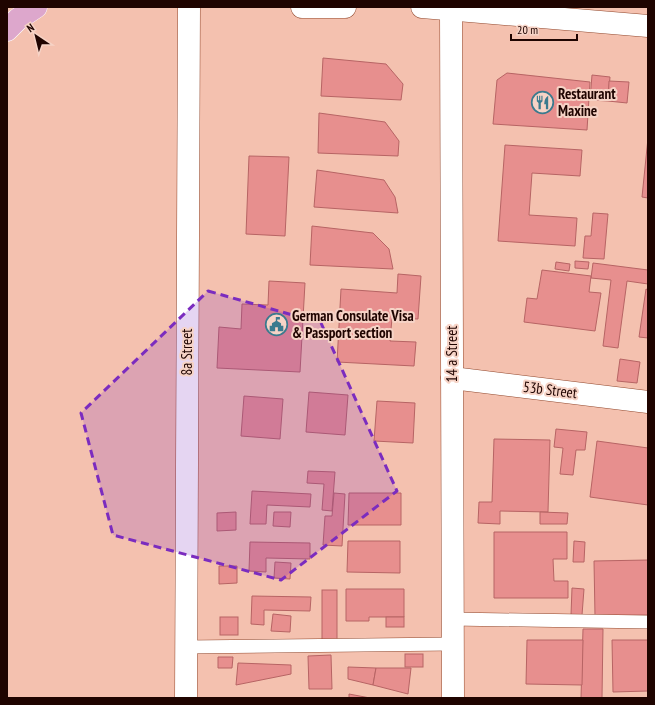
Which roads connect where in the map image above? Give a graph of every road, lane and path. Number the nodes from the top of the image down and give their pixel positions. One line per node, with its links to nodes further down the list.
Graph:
1 (36, 7): 8 (main road)
2 (189, 7): 14 (street, 8a Street)
3 (302, 7): 4 (street)
4 (345, 7)
5 (422, 7): 6 (street)
6 (451, 10): 7 (street); 9 (street, 14 a Street)
7 (648, 26)
8 (7, 30)
9 (452, 378): 10 (street, 53b Street); 11 (street, 14 a Street)
10 (648, 402)
11 (452, 619): 12 (lane); 13 (street, 14 a Street)
12 (648, 622)
13 (452, 644): 14 (lane); 16 (street, 14 a Street)
14 (186, 647): 15 (street, 8a Street)
15 (186, 698)
16 (453, 698)

